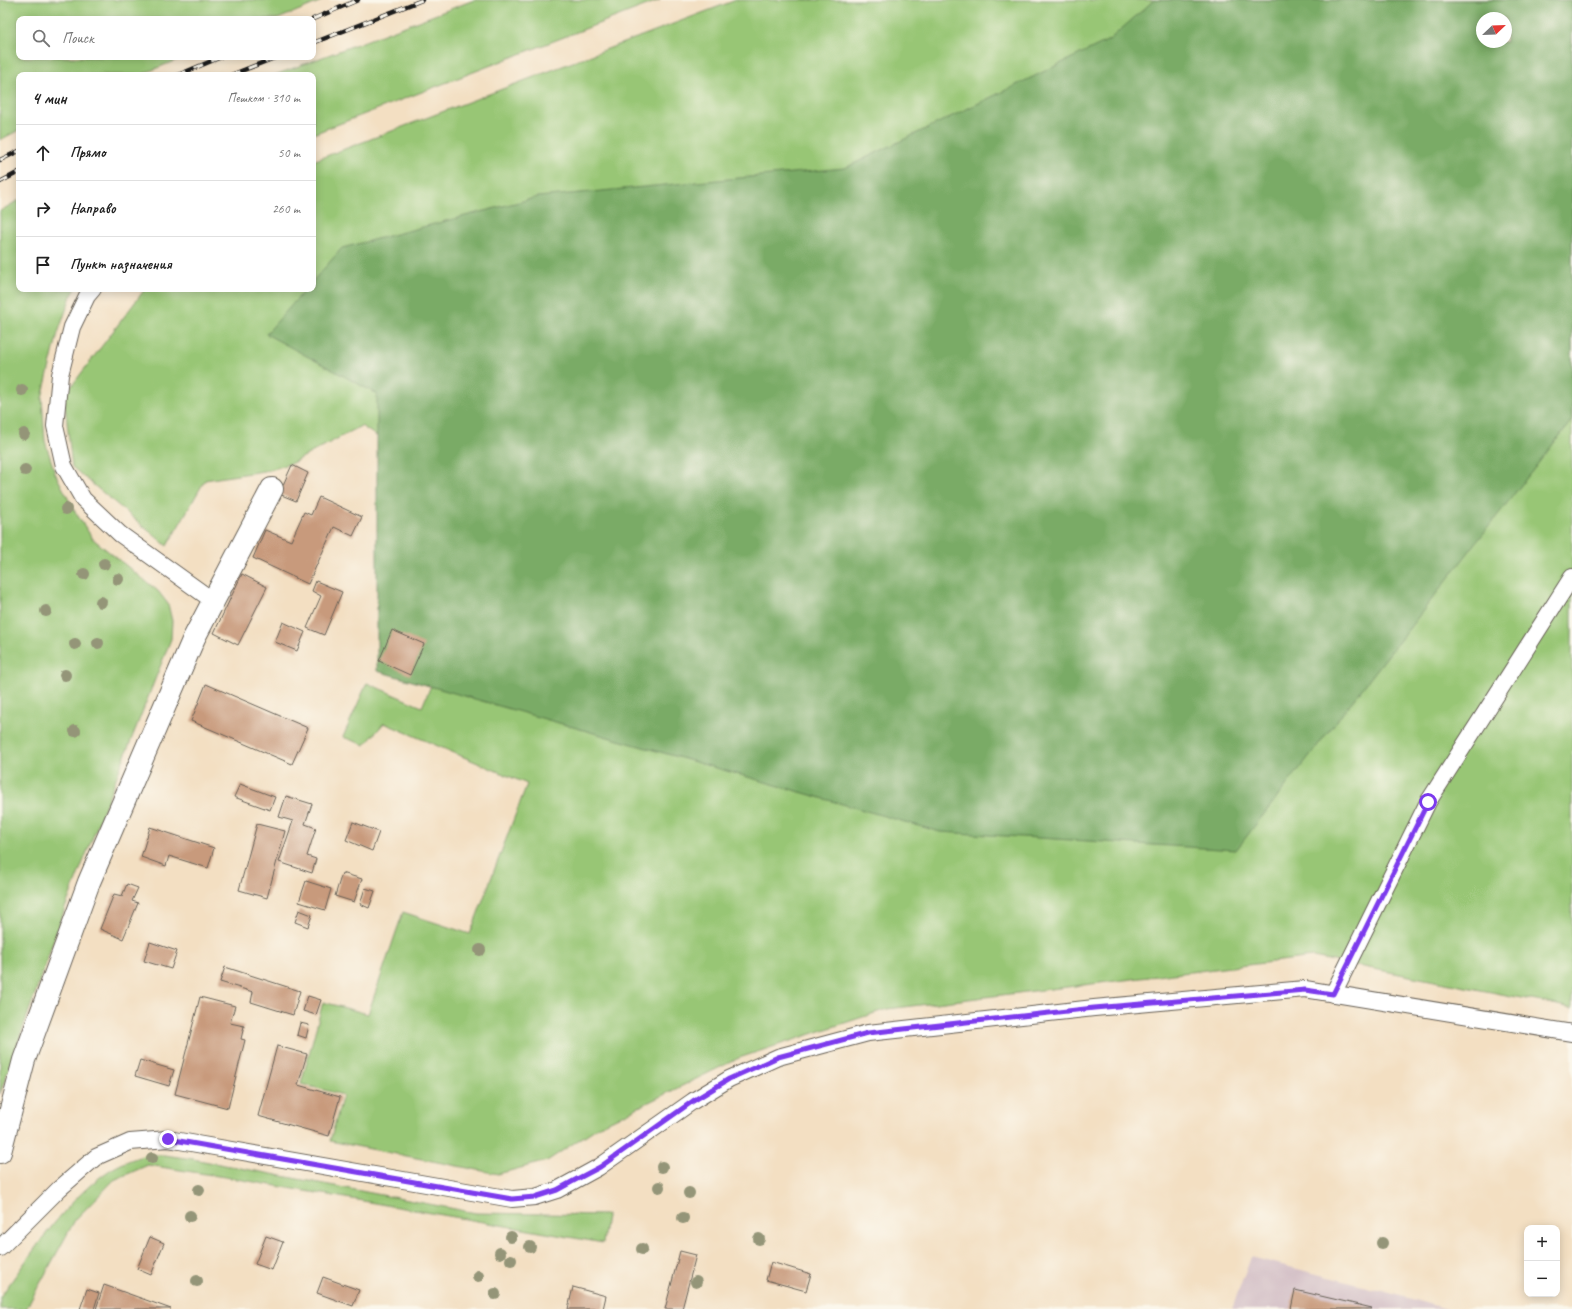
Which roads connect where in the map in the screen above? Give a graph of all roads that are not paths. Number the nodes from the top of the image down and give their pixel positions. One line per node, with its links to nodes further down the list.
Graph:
1 (90, 292): 4 (lane)
2 (272, 489): 4 (street)
3 (1572, 577): 5 (lane)
4 (212, 600): 7 (street)
5 (1333, 994): 6 (lane); 8 (lane)
6 (1572, 1033)
7 (0, 1152)
8 (0, 1248)

